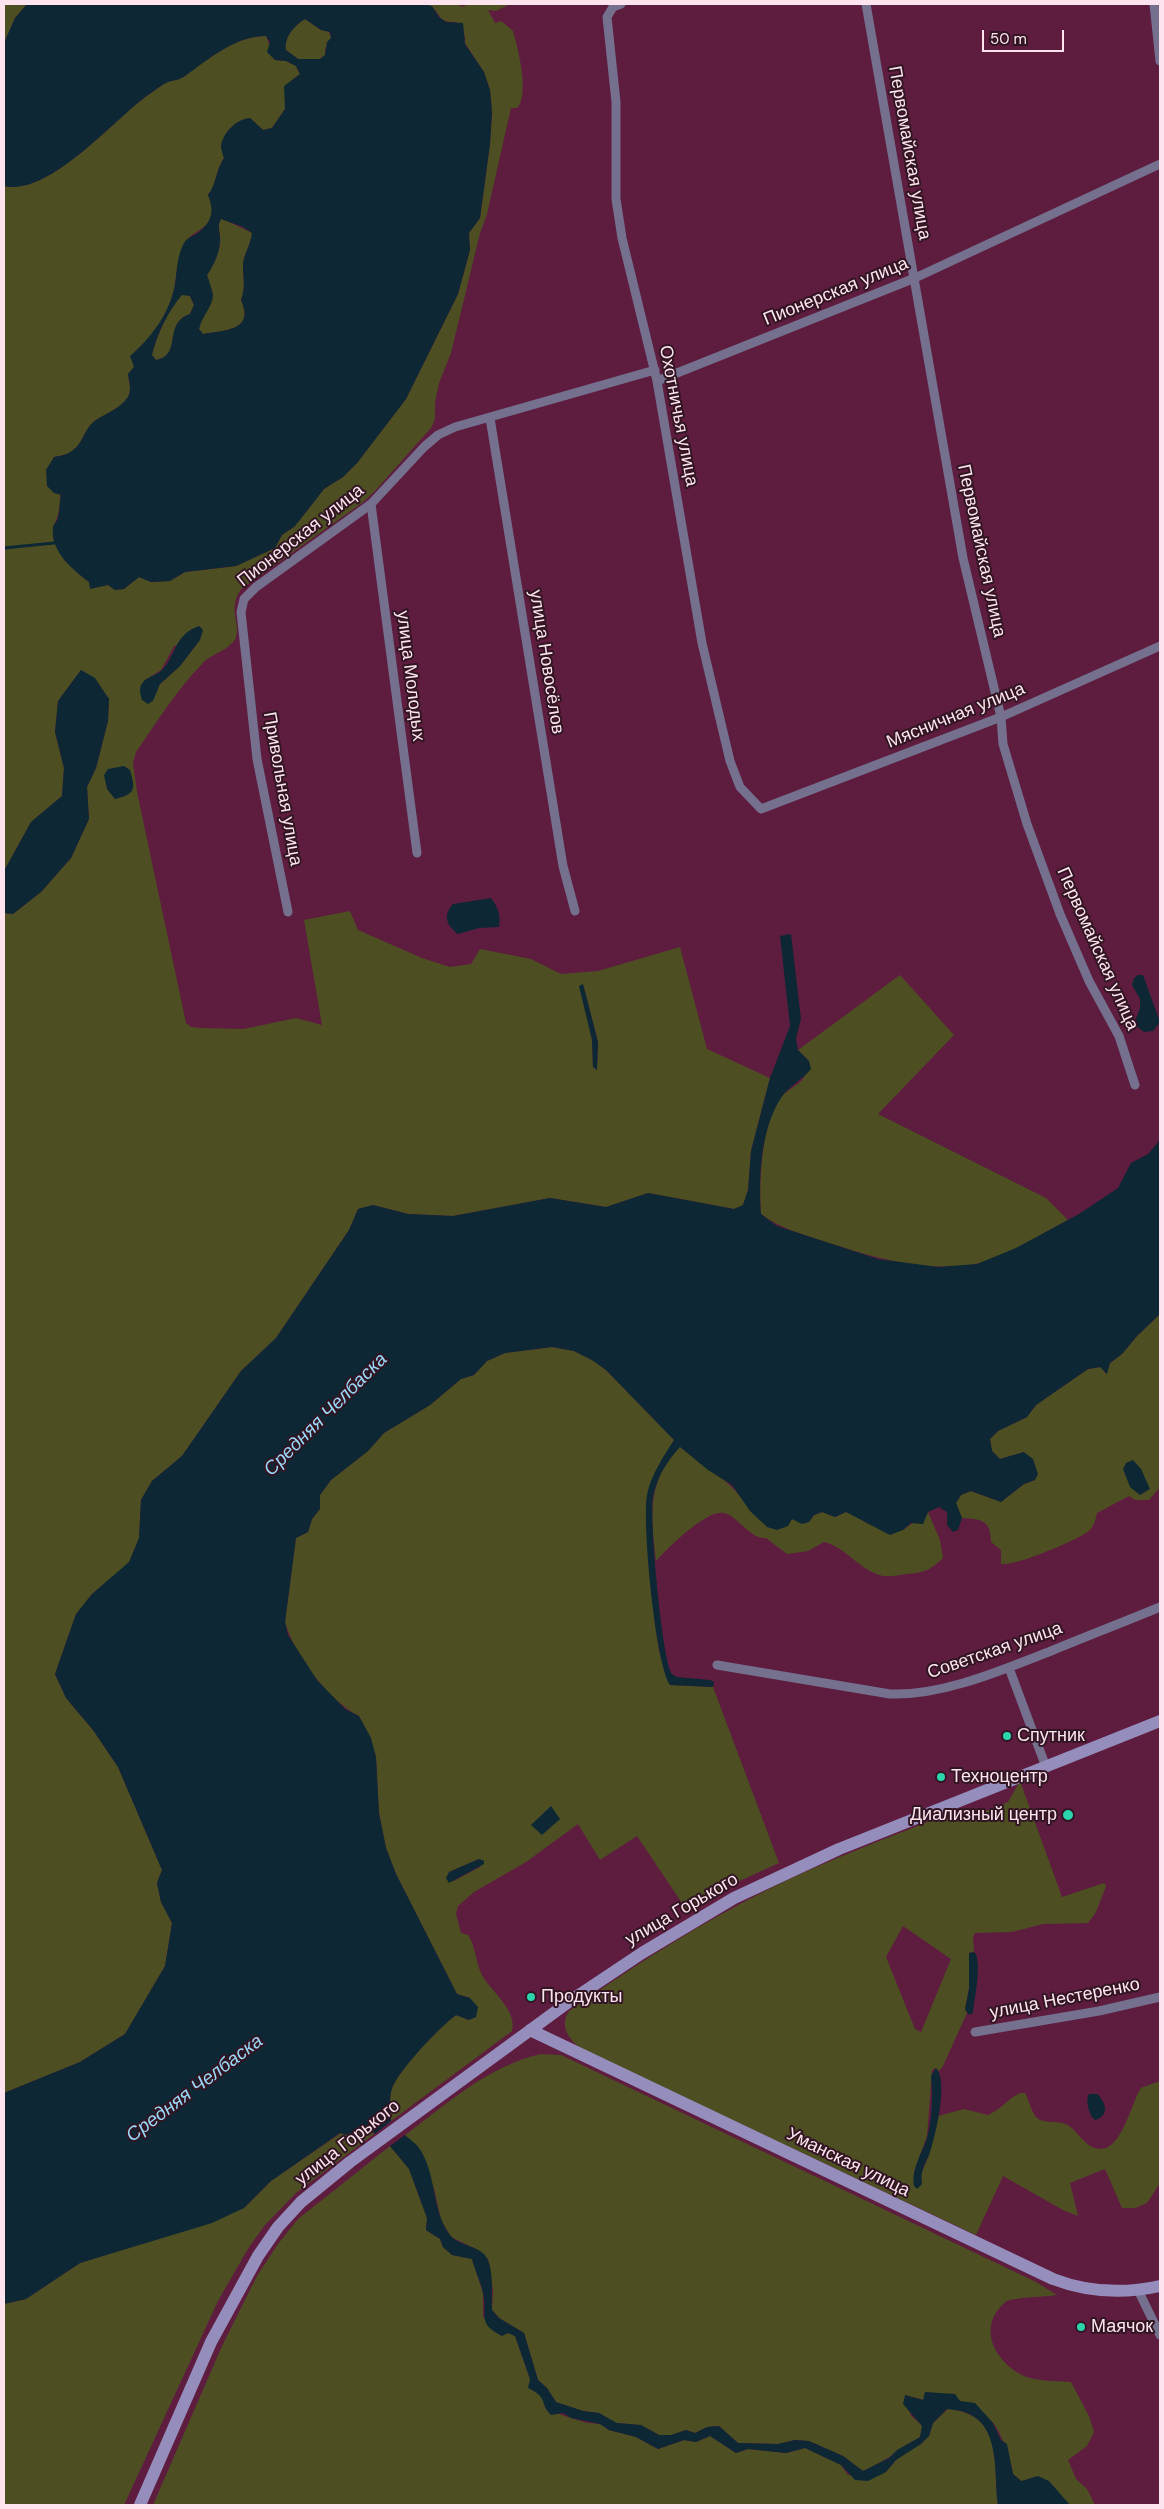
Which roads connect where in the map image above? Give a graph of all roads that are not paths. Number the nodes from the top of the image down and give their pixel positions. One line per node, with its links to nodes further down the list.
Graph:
1 (621, 4): 7 (street, Охотничья улица)
2 (866, 4): 6 (street, Первомайская улица)
3 (1154, 4): 4 (street)
4 (1160, 60)
5 (1160, 164): 6 (street, Пионерская улица)
6 (915, 278): 8 (street, Пионерская улица); 13 (street, Первомайская улица)
7 (655, 370): 8 (street, Охотничья улица); 9 (street, Пионерская улица)
8 (657, 381): 14 (street, Охотничья улица)
9 (490, 418): 10 (street, Пионерская улица); 16 (street, улица Новосёлов)
10 (371, 504): 11 (street, Пионерская улица); 15 (street, улица Молодых)
11 (241, 612): 17 (street, Привольная улица)
12 (1160, 646): 13 (street, Мясничная улица)
13 (1001, 717): 14 (street, Мясничная улица); 18 (street, Первомайская улица)
14 (761, 809)
15 (417, 853)
16 (575, 911)
17 (288, 912)
18 (1135, 1085)
19 (1160, 1607): 21 (street, Советская улица)
20 (717, 1665): 21 (street, Советская улица)
21 (1009, 1668): 23 (street)
22 (1160, 1722): 23 (main road, улица Горького)
23 (1046, 1767): 25 (main road, улица Горького)
24 (1160, 1997): 26 (street, улица Нестеренко)
25 (530, 2030): 28 (main road, Уманская улица); 30 (main road, улица Горького)
26 (975, 2032)
27 (1160, 2286): 28 (main road, Уманская улица)
28 (1138, 2290): 29 (street)
29 (1160, 2335)
30 (140, 2505)

